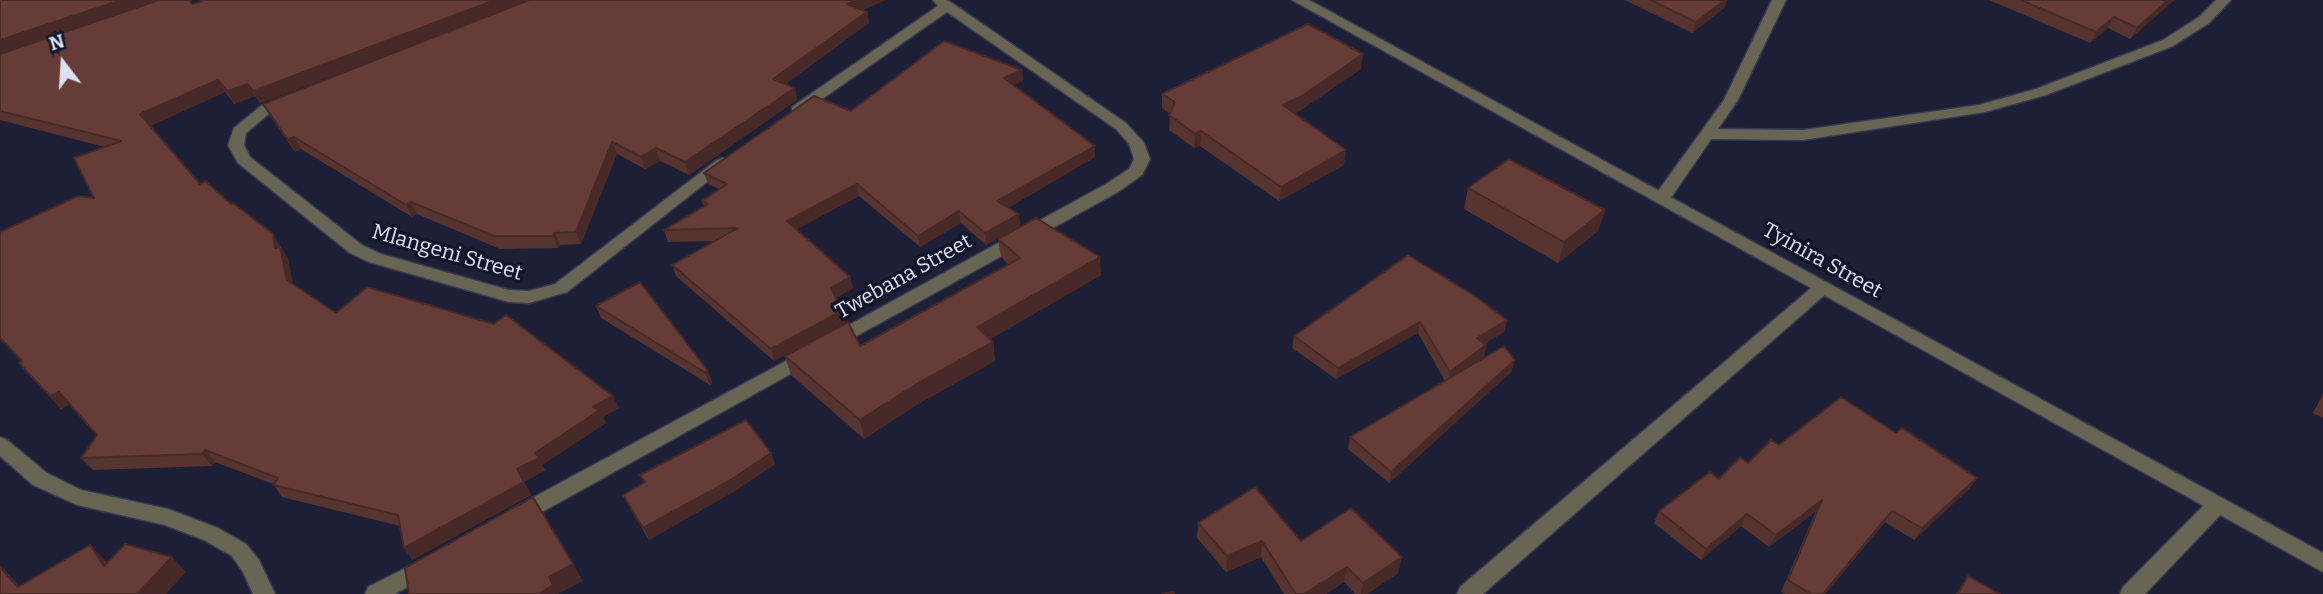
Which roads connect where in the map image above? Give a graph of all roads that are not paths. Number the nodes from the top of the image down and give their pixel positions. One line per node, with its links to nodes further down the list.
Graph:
1 (1299, 0): 9 (street, Tyinira Street)
2 (1779, 0): 7 (street)
3 (2224, 0): 7 (street)
4 (942, 3): 6 (street); 13 (street, Twebana Street)
5 (302, 93): 8 (street, Mlangeni Street)
6 (788, 117)
7 (1709, 134): 9 (street)
8 (731, 157)
9 (1662, 198): 10 (street, Tyinira Street)
10 (1822, 288): 12 (street, Tyinira Street); 18 (street)
11 (0, 446): 16 (street)
12 (2217, 505): 15 (street, Tyinira Street); 19 (street)
13 (497, 527)
14 (436, 561): 17 (street)
15 (2323, 563)
16 (264, 594)
17 (376, 594)
18 (1468, 594)
19 (2131, 594)

